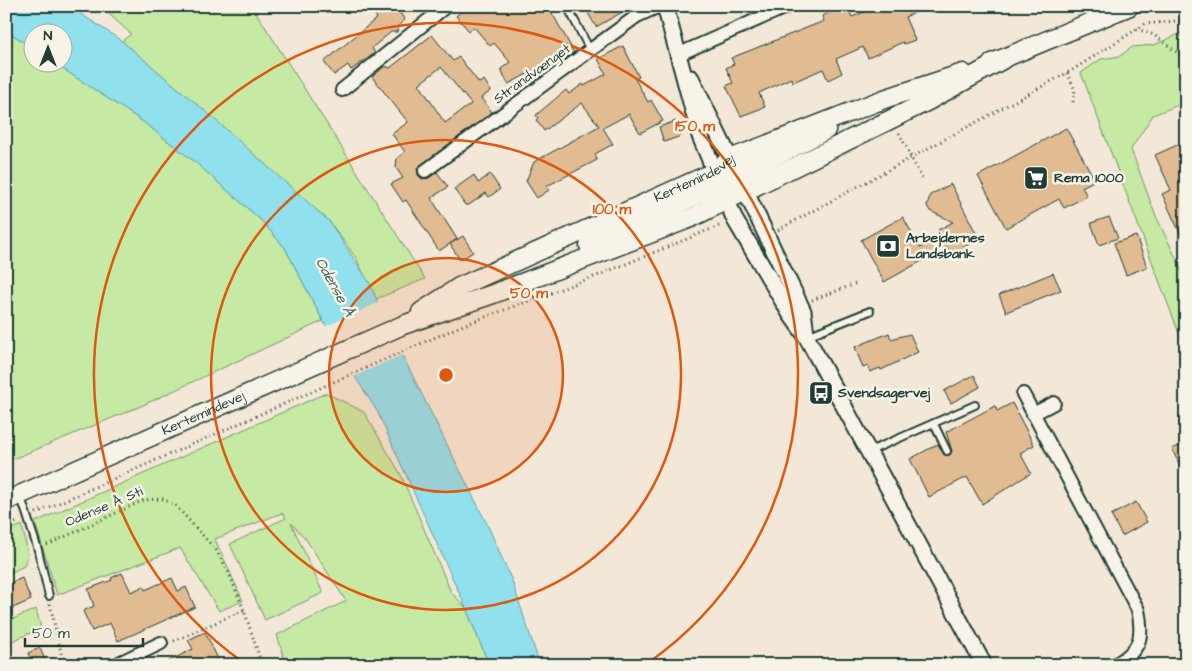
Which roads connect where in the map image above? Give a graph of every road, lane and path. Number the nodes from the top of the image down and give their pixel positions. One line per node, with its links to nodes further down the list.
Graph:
1 (446, 6): 14 (street)
2 (567, 6): 9 (lane)
3 (659, 6): 9 (street, Strandvænget)
4 (665, 6): 10 (street)
5 (788, 6): 10 (street)
6 (1130, 6): 12 (main road, Kertemindevej)
7 (1186, 20): 8 (path)
8 (1137, 29): 11 (path); 13 (path)
9 (590, 50): 21 (street, Strandvænget)
10 (677, 55): 18 (street); 25 (street)
11 (1186, 59)
12 (1002, 60): 15 (main road, Kertemindevej); 24 (main road, Kertemindevej)
13 (1067, 73): 16 (path); 19 (path)
14 (342, 90)
15 (884, 100): 18 (main road, Kertemindevej); 24 (main road)
16 (1073, 102)
17 (900, 135): 19 (path)
18 (730, 158): 24 (street); 25 (main road)
19 (912, 158): 23 (path); 27 (path)
20 (1186, 170): 22 (path)
21 (425, 171)
22 (1180, 172)
23 (923, 181)
24 (741, 184): 25 (main road, Kertemindevej); 27 (street)
25 (721, 185): 31 (main road, Kertemindevej); 31 (main road, Kertemindevej); 32 (street)
26 (715, 228): 41 (path)
27 (766, 237): 29 (street)
28 (858, 283): 29 (path)
29 (800, 305): 32 (street)
30 (870, 311): 32 (lane)
31 (400, 327): 40 (main road, Kertemindevej)
32 (806, 336): 39 (street)
33 (1023, 394): 36 (street)
34 (1054, 403): 36 (street)
35 (975, 405): 37 (lane)
36 (1033, 414): 51 (street)
37 (934, 424): 38 (lane); 39 (lane)
38 (948, 451)
39 (869, 452): 50 (street)
40 (13, 498): 41 (lane)
41 (27, 517): 42 (path); 43 (lane)
42 (6, 526)
43 (38, 550): 44 (lane); 45 (path, Odense Å Sti)
44 (48, 596): 47 (path)
45 (244, 610): 46 (path); 49 (path, Odense Å Sti)
46 (161, 643): 48 (street)
47 (64, 665)
48 (115, 665)
49 (262, 665)
50 (984, 665)
51 (1114, 665)

